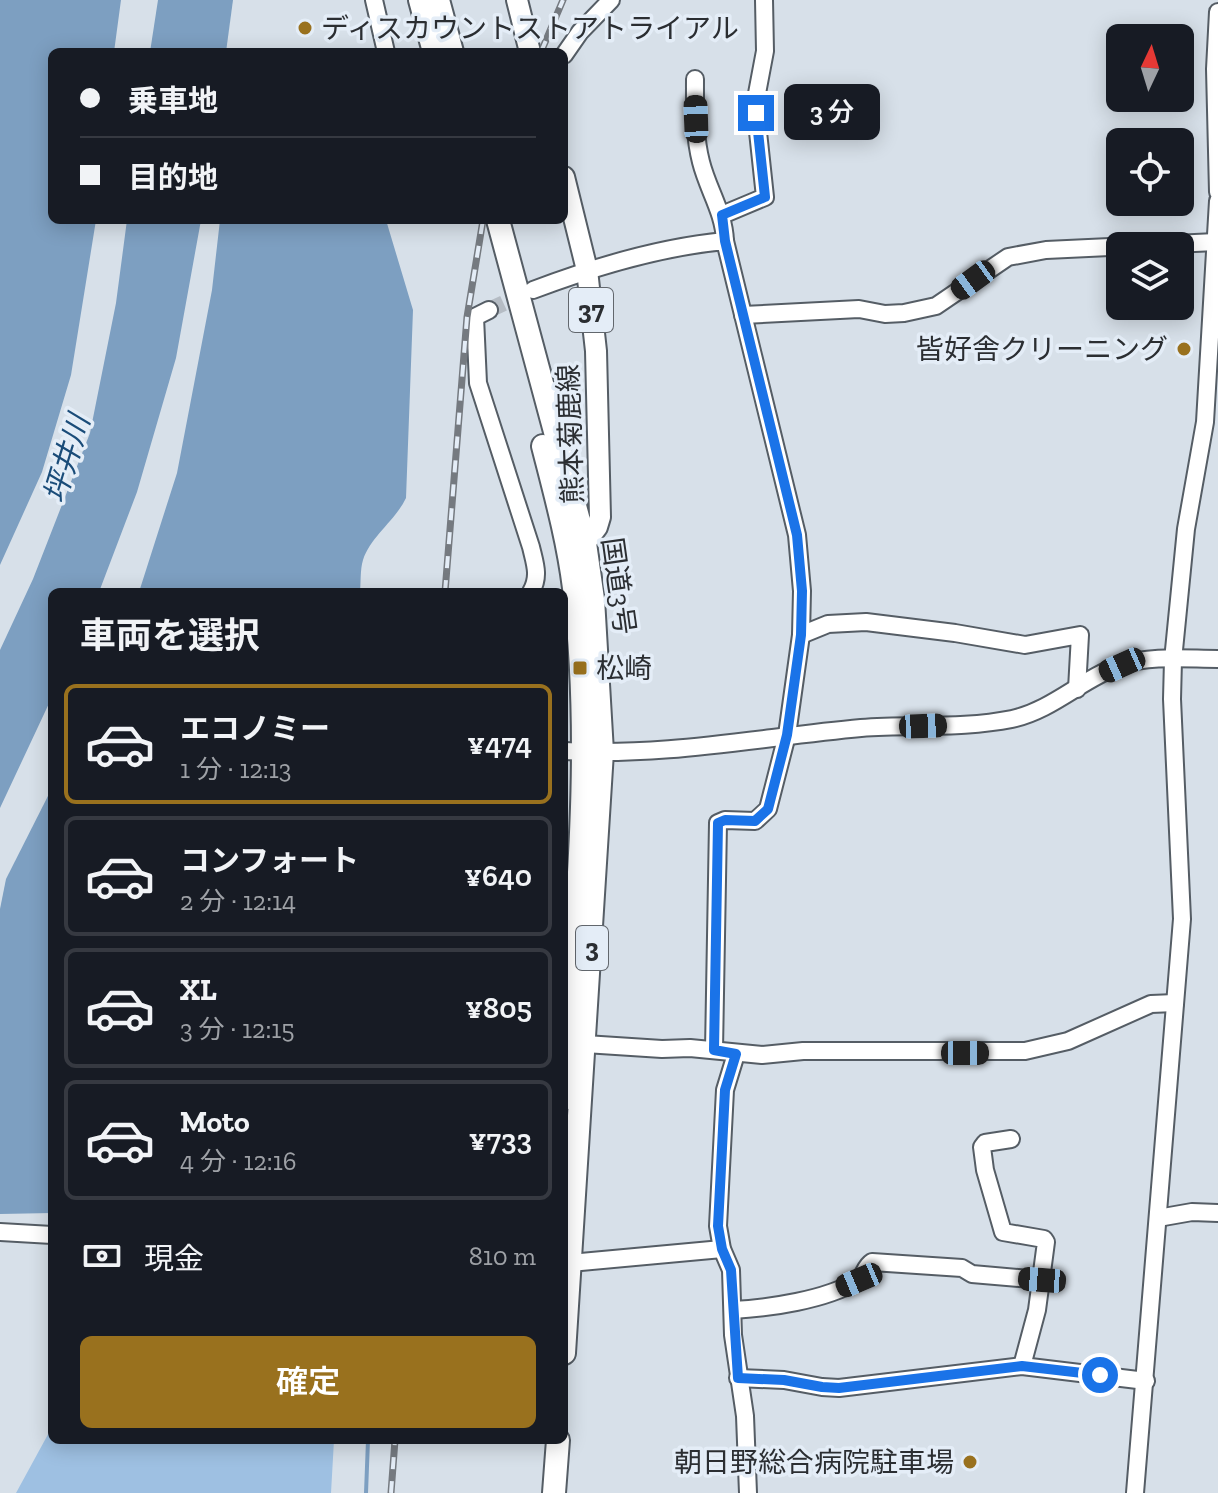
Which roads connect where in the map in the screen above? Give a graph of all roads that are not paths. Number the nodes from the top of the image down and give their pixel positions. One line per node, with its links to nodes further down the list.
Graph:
1 (374, 0): 8 (street)
2 (420, 0): 9 (highway)
3 (438, 0): 10 (highway)
4 (517, 0): 11 (main road)
5 (611, 0): 12 (street)
6 (764, 0): 18 (street)
7 (1218, 12): 13 (street)
8 (385, 48)
9 (433, 48)
10 (451, 48)
11 (529, 48)
12 (568, 49)
13 (1216, 69): 15 (street)
14 (695, 79): 18 (street)
15 (1218, 192)
16 (568, 193): 22 (main road, 熊本菊鹿線 / 37)
17 (1218, 201): 21 (street)
18 (722, 215): 20 (street)
19 (490, 225): 26 (highway, 国道3号 / 3); 33 (highway, 国道3号 / 3)
20 (725, 241): 22 (street); 25 (street)
21 (1216, 242): 25 (street); 30 (street)
22 (587, 270): 23 (street); 26 (main road, 熊本菊鹿線 / 37)
23 (533, 290)
24 (489, 310): 27 (street)
25 (743, 315): 28 (street)
26 (585, 543): 33 (highway, 国道3号 / 3)
27 (533, 588)
28 (801, 635): 31 (street); 32 (street)
29 (1218, 659): 30 (street)
30 (1173, 660): 31 (street); 34 (street)
31 (1077, 689): 32 (street)
32 (787, 735): 33 (street); 36 (street)
33 (583, 752): 35 (highway, 国道3号 / 3); 38 (highway, 国道3号 / 3)
34 (1175, 1003): 37 (street); 41 (street)
35 (585, 1044): 36 (street); 38 (highway, 国道3号 / 3)
36 (714, 1050): 37 (street)
37 (736, 1054): 44 (street)
38 (571, 1073): 45 (highway, 国道3号 / 3)
39 (1011, 1139): 46 (street)
40 (1218, 1213): 41 (street)
41 (1158, 1218): 51 (street)
42 (0, 1232): 43 (street)
43 (48, 1235)
44 (722, 1249): 45 (street); 48 (street)
45 (570, 1263): 47 (highway, 国道3号 / 3)
46 (1042, 1280): 48 (street); 49 (street)
47 (568, 1293)
48 (733, 1310): 50 (street)
49 (1022, 1366): 50 (street); 51 (street)
50 (738, 1378): 56 (street)
51 (1146, 1381): 57 (street)
52 (543, 1444): 54 (highway)
53 (558, 1444): 55 (highway)
54 (540, 1493)
55 (554, 1493)
56 (748, 1493)
57 (1135, 1493)

